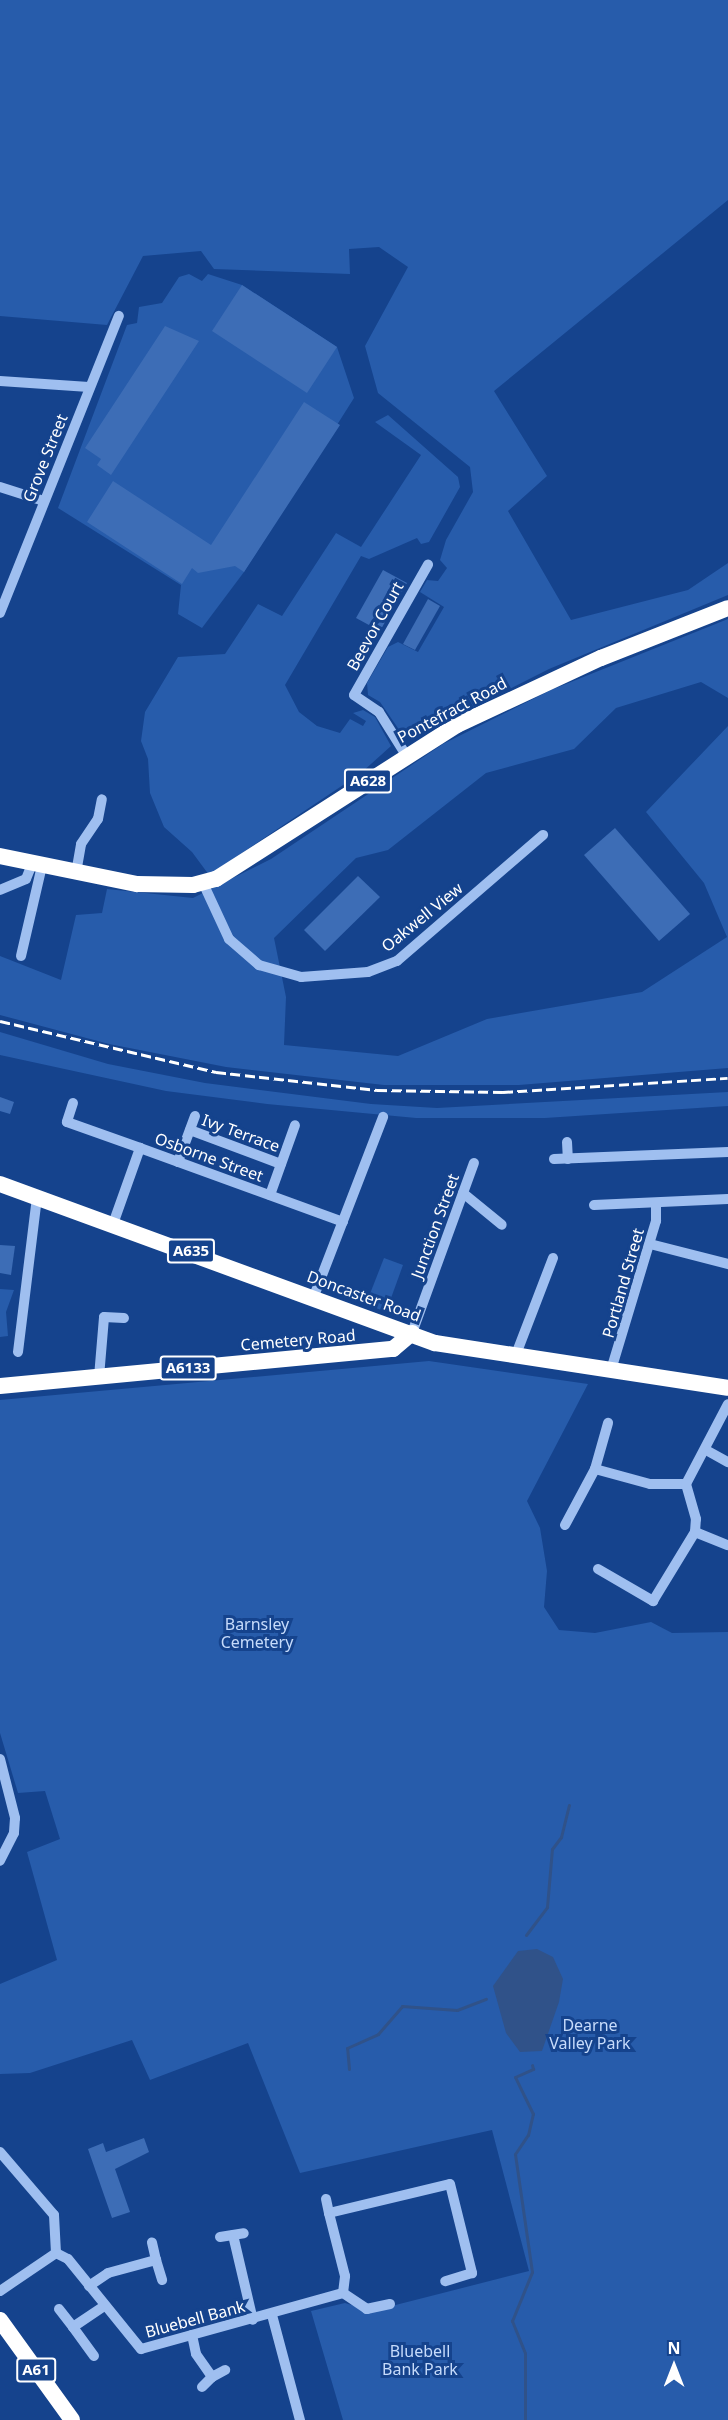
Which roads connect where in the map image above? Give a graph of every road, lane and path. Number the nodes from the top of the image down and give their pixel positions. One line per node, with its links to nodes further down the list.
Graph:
1 (119, 316): 3 (street, Grove Street)
2 (0, 381): 3 (street)
3 (89, 387): 5 (street, Grove Street)
4 (0, 486): 5 (street)
5 (44, 501): 8 (street, Grove Street)
6 (428, 565): 9 (street, Beevor Court)
7 (728, 608): 9 (highway, Pontefract Road / A628)
8 (0, 613)
9 (406, 755): 15 (highway, Pontefract Road / A628)
10 (102, 799): 14 (street)
11 (543, 835): 15 (street, Oakwell View)
12 (0, 856): 13 (highway, Pontefract Road / A628)
13 (37, 865): 14 (highway, Pontefract Road / A628); 16 (street); 17 (street)
14 (76, 873): 15 (highway, Pontefract Road / A628)
15 (203, 883)
16 (0, 890)
17 (21, 956)
18 (72, 1103): 24 (street)
19 (195, 1116): 22 (street)
20 (383, 1117): 38 (street)
21 (295, 1125): 30 (street)
22 (190, 1130): 28 (street); 30 (street, Ivy Terrace)
23 (567, 1142): 27 (street)
24 (140, 1149): 28 (street, Osborne Street); 39 (street, Osborne Street)
25 (728, 1152): 27 (street)
26 (554, 1159): 27 (street)
27 (567, 1159)
28 (178, 1162): 33 (street, Osborne Street)
29 (474, 1163): 32 (street, Junction Street)
30 (281, 1164): 33 (street)
31 (0, 1184): 34 (highway, Doncaster Road / A635)
32 (463, 1192): 40 (street); 47 (street, Junction Street)
33 (270, 1195): 38 (street, Osborne Street)
34 (37, 1197): 39 (highway, Doncaster Road / A635); 51 (street)
35 (728, 1199): 36 (street, Portland Street)
36 (656, 1203): 37 (street, Portland Street); 41 (street, Portland Street)
37 (594, 1206)
38 (343, 1222): 44 (street)
39 (113, 1224): 44 (highway, Doncaster Road / A635)
40 (502, 1226)
41 (650, 1244): 43 (street); 53 (street, Portland Street)
42 (553, 1258): 52 (street)
43 (728, 1264)
44 (314, 1296): 46 (highway, Doncaster Road / A635)
45 (124, 1318): 54 (street)
46 (381, 1321): 47 (highway, Doncaster Road / A635); 50 (highway)
47 (412, 1332): 48 (highway, Doncaster Road / A635); 49 (highway)
48 (435, 1342): 49 (highway, A6133); 52 (highway, Doncaster Road / A635)
49 (393, 1349): 50 (highway, Cemetery Road / A6133)
50 (376, 1350): 54 (highway, Cemetery Road / A6133)
51 (18, 1353)
52 (515, 1357): 53 (highway, Doncaster Road / A635)
53 (611, 1370): 56 (highway, Doncaster Road / A635)
54 (99, 1377): 55 (highway, Cemetery Road / A6133)
55 (0, 1386)
56 (728, 1388)
57 (728, 1404): 59 (street)
58 (608, 1423): 61 (street)
59 (706, 1450): 60 (street); 62 (street)
60 (728, 1462)
61 (595, 1469): 62 (street); 63 (street)
62 (686, 1484): 64 (street)
63 (565, 1525)
64 (695, 1533): 65 (street); 66 (street)
65 (728, 1545)
66 (598, 1569)
67 (0, 1759): 68 (street)
68 (0, 1861)
69 (0, 2152): 74 (street)
70 (326, 2199): 71 (street)
71 (329, 2213): 77 (street); 80 (street)
72 (220, 2237): 86 (street)
73 (152, 2242): 75 (street)
74 (56, 2253): 78 (street, Bluebell Bank); 79 (street)
75 (156, 2260): 76 (street); 78 (street)
76 (162, 2280)
77 (445, 2281)
78 (89, 2286): 82 (street, Bluebell Bank)
79 (0, 2291)
80 (343, 2294): 81 (street); 84 (street, Bluebell Bank)
81 (390, 2304)
82 (104, 2306): 87 (street); 88 (street, Bluebell Bank)
83 (59, 2309): 87 (street)
84 (272, 2315): 86 (street, Bluebell Bank); 94 (street)
85 (0, 2320): 93 (highway, A61)
86 (253, 2320): 88 (street, Bluebell Bank)
87 (73, 2327): 89 (street)
88 (192, 2335): 91 (street)
89 (94, 2356)
90 (225, 2370): 91 (street)
91 (212, 2377): 92 (street)
92 (202, 2387)
93 (72, 2420)
94 (300, 2420)

